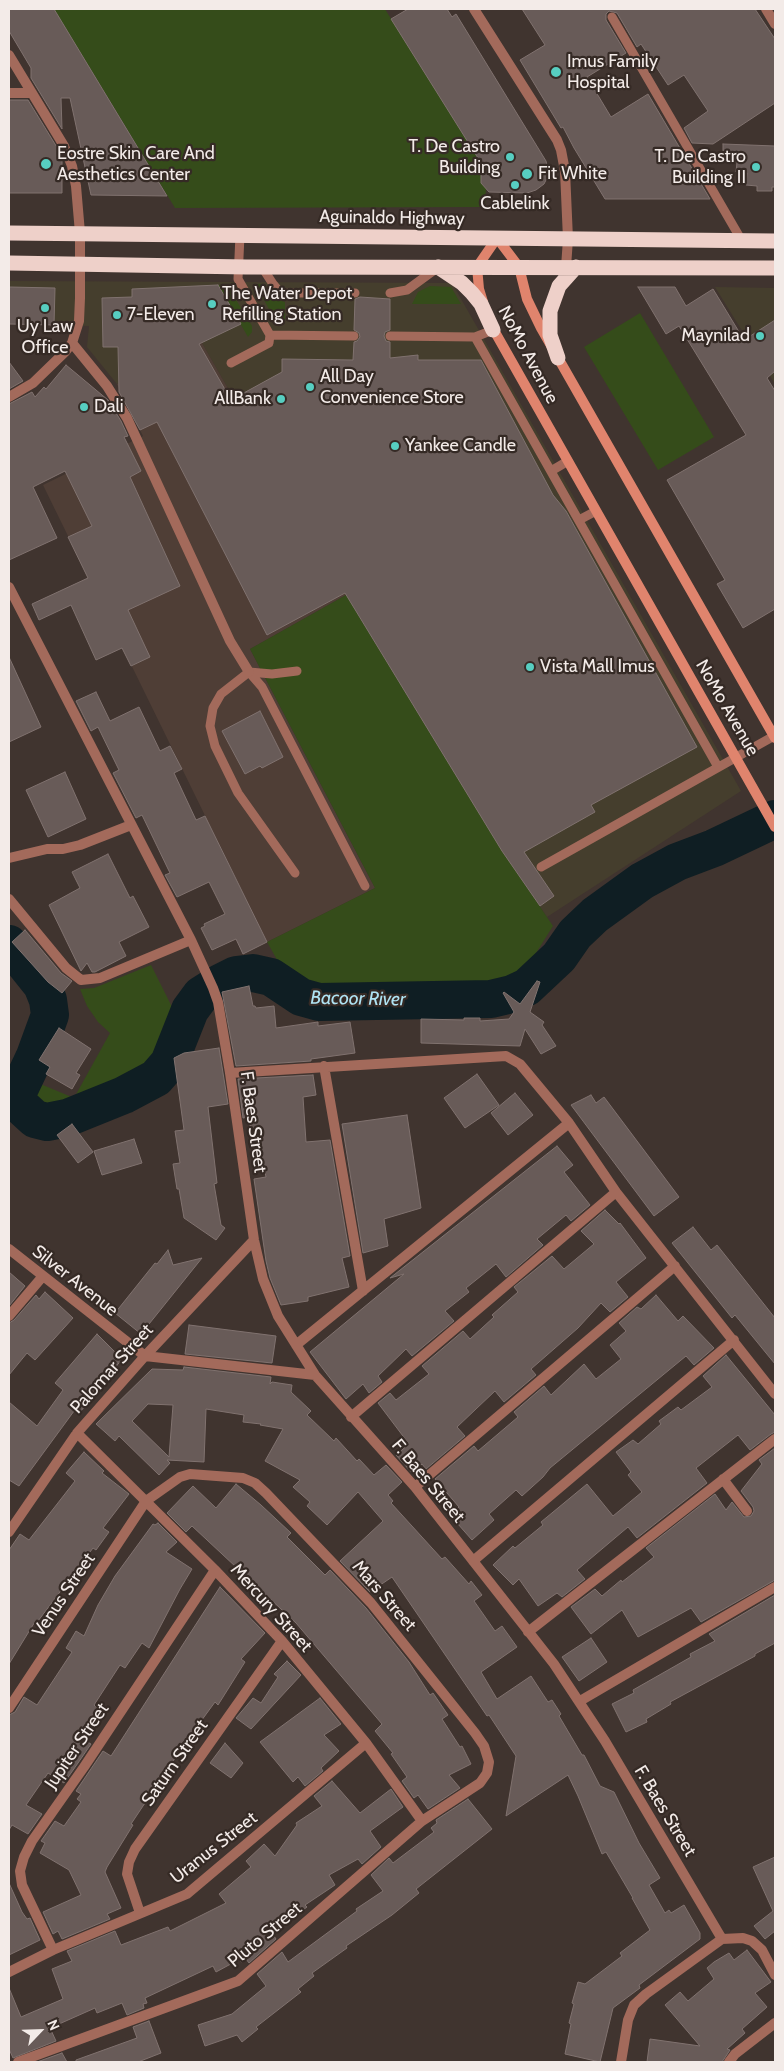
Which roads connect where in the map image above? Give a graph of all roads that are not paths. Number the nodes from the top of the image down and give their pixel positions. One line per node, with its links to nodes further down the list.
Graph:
1 (474, 9): 12 (street)
2 (766, 9): 4 (street)
3 (612, 16): 13 (lane)
4 (775, 24)
5 (9, 55): 7 (street)
6 (9, 93): 7 (street)
7 (32, 93): 9 (street)
8 (9, 233): 9 (highway, Aguinaldo Highway)
9 (80, 233): 10 (highway, Aguinaldo Highway); 16 (street)
10 (240, 235): 11 (highway, Aguinaldo Highway); 17 (lane)
11 (497, 238): 12 (highway, Aguinaldo Highway); 20 (main road); 21 (main road, NoMo Avenue)
12 (568, 239): 13 (highway, Aguinaldo Highway); 22 (street)
13 (742, 241): 14 (highway, Aguinaldo Highway)
14 (775, 241)
15 (9, 263): 16 (highway)
16 (80, 264): 17 (highway); 31 (street)
17 (239, 266): 18 (highway); 27 (lane)
18 (262, 267): 19 (highway); 24 (lane)
19 (438, 267): 20 (highway); 25 (lane); 26 (highway)
20 (477, 267): 21 (highway); 26 (main road, NoMo Avenue)
21 (519, 267): 22 (highway); 32 (main road, NoMo Avenue)
22 (571, 267): 23 (highway); 32 (highway)
23 (775, 268)
24 (354, 293)
25 (390, 293)
26 (493, 330): 30 (lane); 35 (main road, NoMo Avenue)
27 (270, 335): 28 (lane); 33 (lane)
28 (354, 336)
29 (390, 336): 30 (lane)
30 (475, 337): 36 (lane)
31 (72, 343): 34 (street); 41 (street)
32 (558, 358): 42 (main road, NoMo Avenue)
33 (231, 363)
34 (9, 398)
35 (568, 461): 36 (lane); 37 (main road, NoMo Avenue)
36 (551, 471): 38 (lane)
37 (596, 511): 38 (lane); 43 (main road, NoMo Avenue)
38 (579, 520): 44 (lane)
39 (9, 587): 45 (street, F. Baes Street)
40 (297, 671): 41 (lane)
41 (249, 672): 49 (lane); 50 (lane)
42 (775, 737): 43 (lane)
43 (736, 757): 44 (lane); 46 (main road, NoMo Avenue)
44 (718, 767): 48 (lane)
45 (130, 825): 47 (street); 52 (street, F. Baes Street)
46 (775, 827)
47 (9, 858)
48 (541, 866)
49 (295, 873)
50 (364, 886)
51 (9, 899): 52 (street)
52 (191, 940): 54 (street, F. Baes Street)
53 (324, 1066): 54 (street); 55 (street); 61 (street)
54 (230, 1073): 57 (street, F. Baes Street)
55 (569, 1123): 56 (street); 61 (street)
56 (616, 1192): 59 (street); 68 (street)
57 (254, 1240): 64 (street, F. Baes Street); 65 (street, Palomar Street)
58 (9, 1250): 60 (street, Silver Avenue)
59 (675, 1266): 63 (street); 72 (street)
60 (43, 1276): 62 (street); 65 (street, Silver Avenue)
61 (363, 1291): 64 (street)
62 (9, 1316)
63 (734, 1340): 67 (street); 76 (street)
64 (296, 1345): 66 (street, F. Baes Street)
65 (145, 1356): 66 (street); 69 (street, Palomar Street)
66 (316, 1375): 68 (street, F. Baes Street)
67 (775, 1394)
68 (351, 1417): 72 (street, F. Baes Street)
69 (77, 1433): 73 (street, Mercury Street); 75 (street, Palomar Street)
70 (775, 1439): 71 (street)
71 (723, 1478): 74 (street); 79 (street)
72 (415, 1488): 76 (street, F. Baes Street)
73 (146, 1501): 77 (street, Mercury Street); 82 (street, Venus Street); 84 (street, Mars Street)
74 (747, 1511)
75 (9, 1532)
76 (473, 1561): 79 (street, F. Baes Street)
77 (215, 1570): 80 (street, Mercury Street); 87 (street, Jupiter Street)
78 (775, 1587): 81 (street)
79 (528, 1632): 81 (street, F. Baes Street)
80 (282, 1641): 83 (street, Mercury Street); 85 (street, Saturn Street)
81 (580, 1702): 86 (street, F. Baes Street)
82 (9, 1708)
83 (366, 1743): 84 (street, Mercury Street); 85 (street, Uranus Street)
84 (422, 1822): 91 (street, Pluto Street)
85 (140, 1913): 87 (street, Uranus Street)
86 (722, 1939): 89 (street); 92 (street)
87 (54, 1950): 88 (street, Uranus Street)
88 (9, 1972)
89 (775, 1975)
90 (775, 2023): 93 (street)
91 (18, 2062)
92 (621, 2062)
93 (729, 2062)

